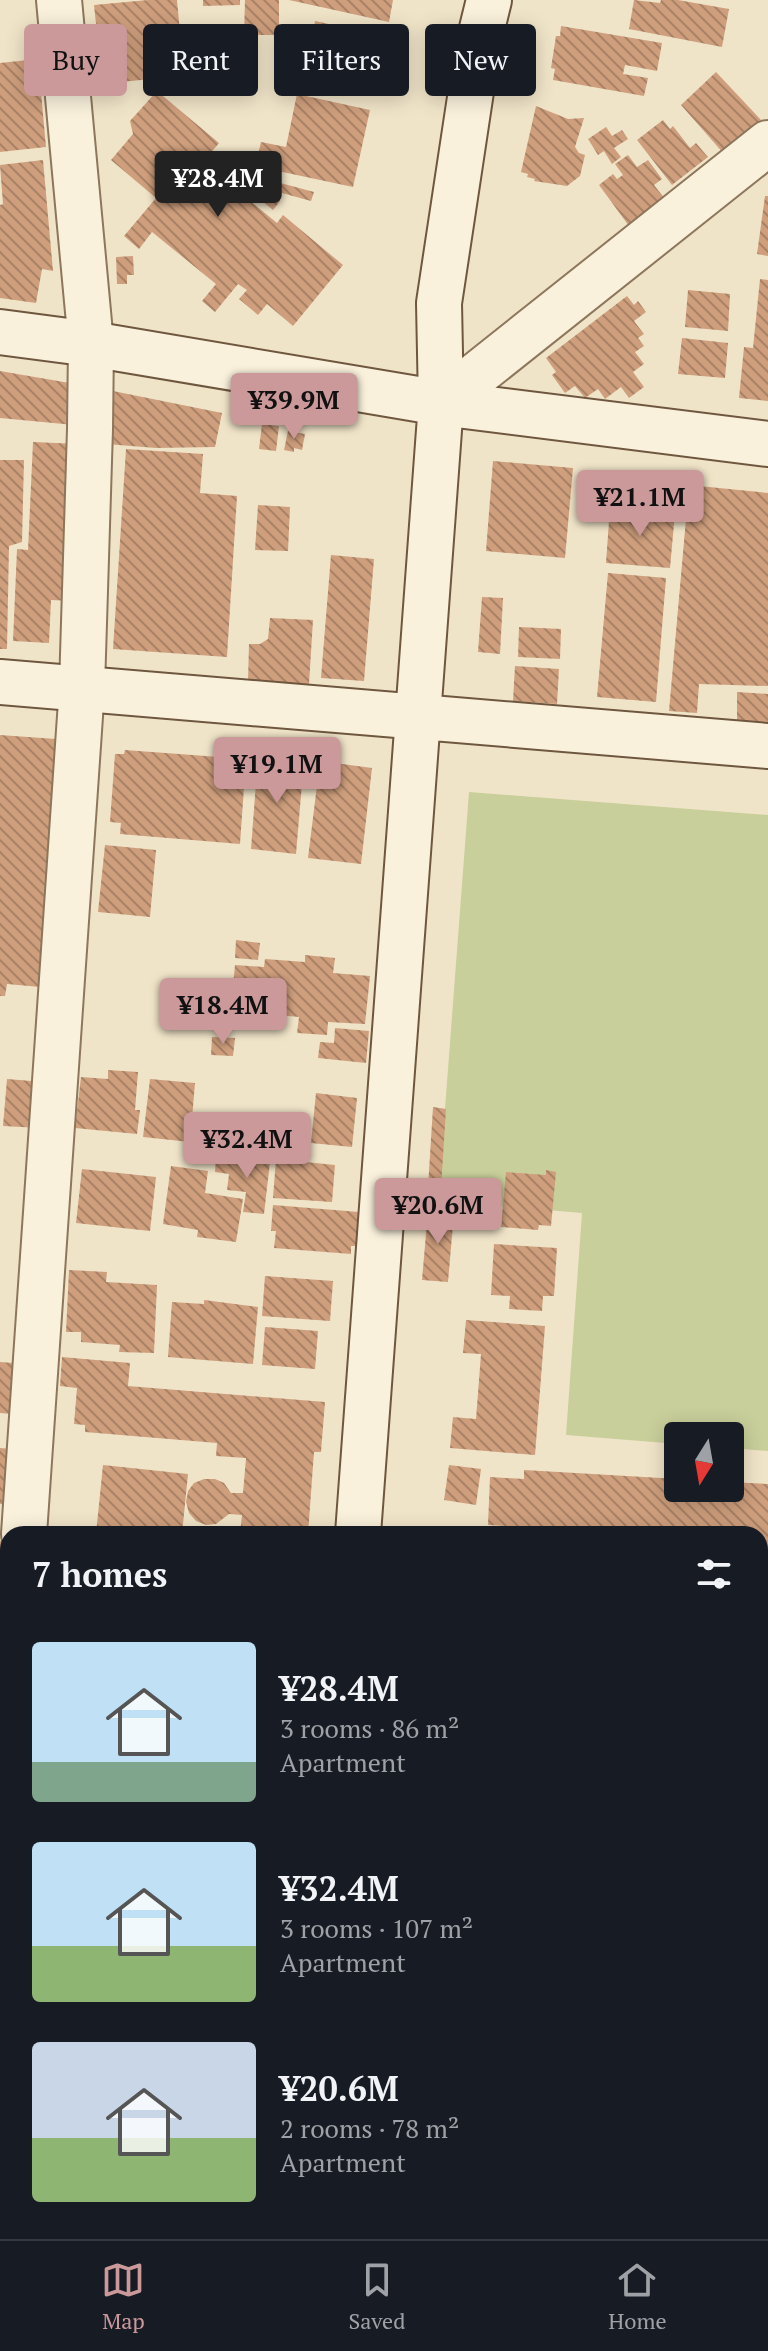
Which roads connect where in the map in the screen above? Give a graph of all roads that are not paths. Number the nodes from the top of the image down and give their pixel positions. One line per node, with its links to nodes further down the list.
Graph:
1 (59, 0): 5 (street)
2 (489, 0): 6 (street)
3 (768, 143): 6 (street)
4 (0, 332): 5 (street)
5 (91, 344): 6 (street); 9 (street)
6 (441, 403): 7 (street); 10 (street)
7 (768, 444)
8 (0, 682): 9 (street)
9 (82, 687): 10 (street); 12 (street)
10 (418, 718): 11 (street); 13 (street)
11 (768, 746)
12 (25, 1526)
13 (359, 1526)

